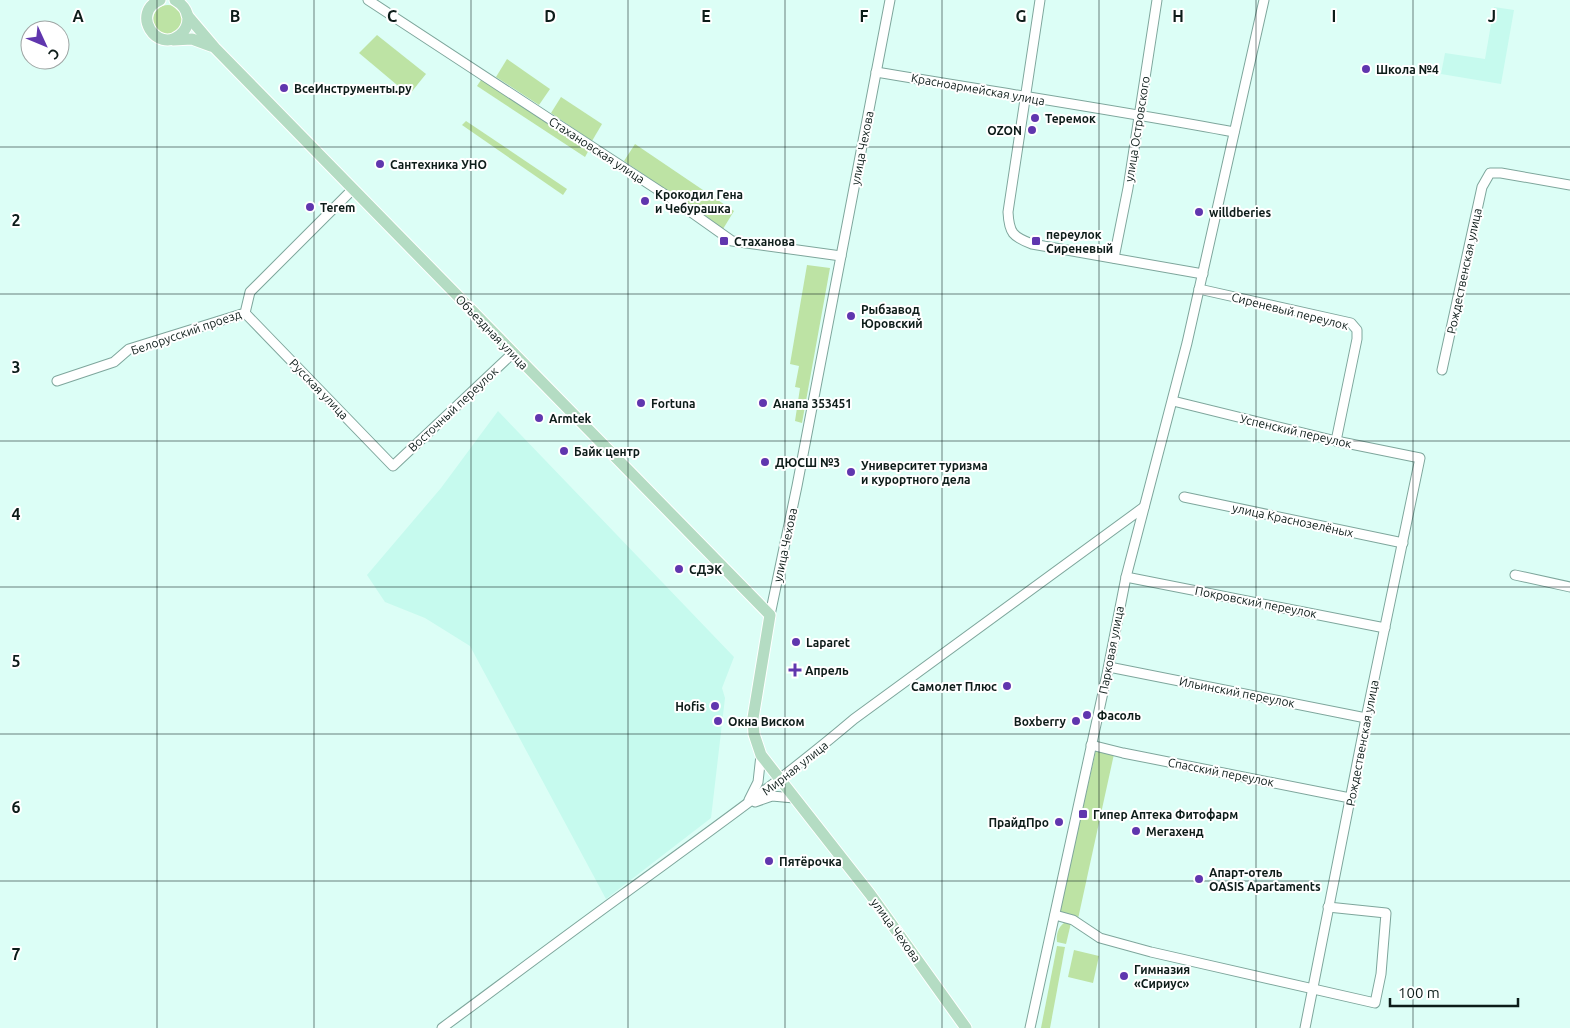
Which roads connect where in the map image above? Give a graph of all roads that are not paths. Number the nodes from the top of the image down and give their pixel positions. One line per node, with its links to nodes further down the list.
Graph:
1 (160, 0): 9 (main road)
2 (368, 0): 17 (street, Стахановская улица)
3 (890, 0): 11 (street, улица Чехова)
4 (1040, 0): 12 (street)
5 (1157, 0): 13 (street, улица Островского)
6 (1264, 0): 14 (street, Парковая улица)
7 (177, 1): 8 (main road, Объездная улица)
8 (187, 15): 9 (main road); 10 (main road, Объездная улица)
9 (170, 40): 10 (main road)
10 (215, 48): 16 (main road, Объездная улица)
11 (876, 72): 12 (street, Красноармейская улица); 17 (street, улица Чехова)
12 (1025, 98): 13 (street, Красноармейская улица); 18 (street)
13 (1139, 115): 14 (street, Красноармейская улица); 18 (street, улица Островского)
14 (1234, 132): 19 (street, Парковая улица)
15 (1570, 185): 23 (street, Рождественская улица)
16 (353, 189): 21 (street, Белорусский проезд); 22 (main road, Объездная улица)
17 (841, 256): 35 (street, улица Чехова)
18 (1114, 258): 19 (street)
19 (1203, 274): 20 (street, Парковая улица)
20 (1200, 289): 25 (street, Парковая улица); 26 (street, Сиреневый переулок)
21 (245, 313): 24 (street, Белорусский проезд); 28 (street, Русская улица)
22 (513, 353): 28 (street, Восточный переулок); 35 (main road, Объездная улица)
23 (1442, 370)
24 (57, 381)
25 (1173, 401): 26 (street, Успенский переулок); 30 (street, Парковая улица)
26 (1336, 441): 27 (street, Успенский переулок)
27 (1420, 458): 31 (street, Рождественская улица)
28 (393, 466)
29 (1184, 497): 31 (street, улица Краснозелёных)
30 (1144, 507): 33 (street, Парковая улица); 41 (street, Мирная улица)
31 (1403, 543): 36 (street, Рождественская улица)
32 (1515, 575): 34 (street)
33 (1126, 577): 36 (street, Покровский переулок); 37 (street, Парковая улица)
34 (1570, 587)
35 (770, 615): 40 (main road, улица Чехова)
36 (1385, 628): 38 (street, Рождественская улица)
37 (1108, 667): 38 (street, Ильинский переулок); 39 (street, Парковая улица)
38 (1366, 718): 43 (street, Рождественская улица)
39 (1091, 745): 43 (street, Спасский переулок); 46 (street, Парковая улица)
40 (761, 755): 41 (main road, улица Чехова); 44 (street)
41 (779, 779): 42 (main road, улица Чехова); 44 (street, Мирная улица)
42 (794, 798): 44 (street); 49 (main road, улица Чехова)
43 (1350, 798): 45 (street, Рождественская улица)
44 (746, 806): 48 (street, Мирная улица)
45 (1328, 907): 47 (street, Рождественская улица); 47 (street)
46 (1055, 915): 47 (street); 50 (street, Парковая улица)
47 (1314, 989): 51 (street, Рождественская улица)
48 (443, 1027)
49 (966, 1028)
50 (1030, 1028)
51 (1305, 1028)

